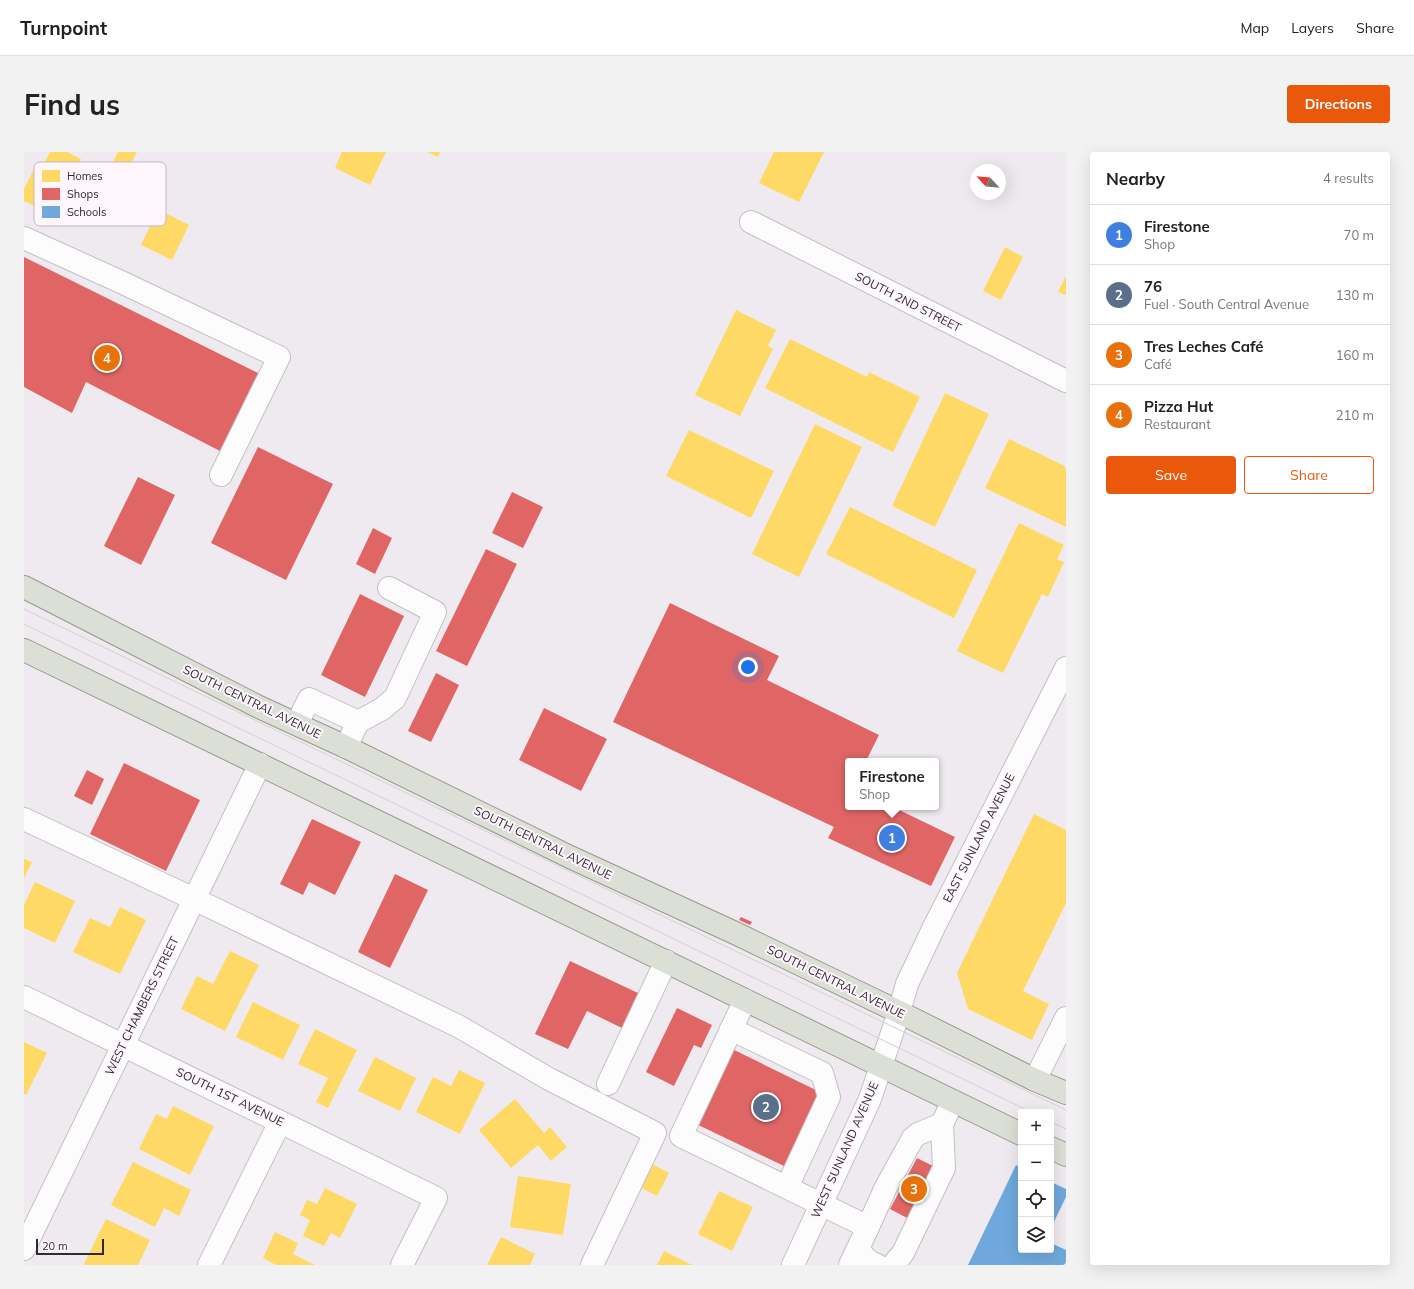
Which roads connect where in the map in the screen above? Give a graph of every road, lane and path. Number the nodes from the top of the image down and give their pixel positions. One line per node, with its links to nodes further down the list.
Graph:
1 (751, 222): 3 (street, SOUTH 2ND STREET)
2 (24, 238): 4 (street)
3 (1066, 381)
4 (221, 475)
5 (24, 587): 10 (main road, SOUTH CENTRAL AVENUE)
6 (390, 588): 9 (street)
7 (24, 650): 12 (main road)
8 (1066, 668): 18 (street, EAST SUNLAND AVENUE)
9 (358, 722): 10 (street); 11 (street)
10 (297, 724): 11 (main road, SOUTH CENTRAL AVENUE)
11 (346, 747): 18 (main road, SOUTH CENTRAL AVENUE)
12 (260, 764): 14 (street, WEST CHAMBERS STREET); 15 (main road)
13 (24, 819): 14 (street)
14 (194, 899): 21 (street, WEST CHAMBERS STREET); 39 (street)
15 (666, 961): 17 (main road); 24 (street)
16 (24, 997): 21 (street, SOUTH 1ST AVENUE)
17 (745, 1000): 20 (street); 22 (main road)
18 (899, 1012): 22 (street, WEST SUNLAND AVENUE); 23 (main road, SOUTH CENTRAL AVENUE)
19 (1066, 1018): 23 (street)
20 (731, 1029): 32 (street); 32 (street)
21 (123, 1045): 27 (street, SOUTH 1ST AVENUE); 35 (street, WEST CHAMBERS STREET)
22 (880, 1066): 26 (main road); 33 (street, WEST SUNLAND AVENUE)
23 (1035, 1080): 25 (main road, SOUTH CENTRAL AVENUE)
24 (608, 1084)
25 (1066, 1093)
26 (953, 1101): 28 (street); 29 (main road)
27 (280, 1122): 37 (street); 38 (street, SOUTH 1ST AVENUE)
28 (942, 1124): 34 (street); 42 (street)
29 (1018, 1133)
30 (1054, 1149): 31 (main road)
31 (1066, 1155)
32 (787, 1186): 33 (street)
33 (822, 1203): 34 (street); 40 (street, WEST SUNLAND AVENUE)
34 (868, 1227): 36 (street)
35 (24, 1249)
36 (854, 1256): 41 (street)
37 (209, 1265)
38 (402, 1265)
39 (592, 1265)
40 (793, 1265)
41 (877, 1265)
42 (893, 1265)

